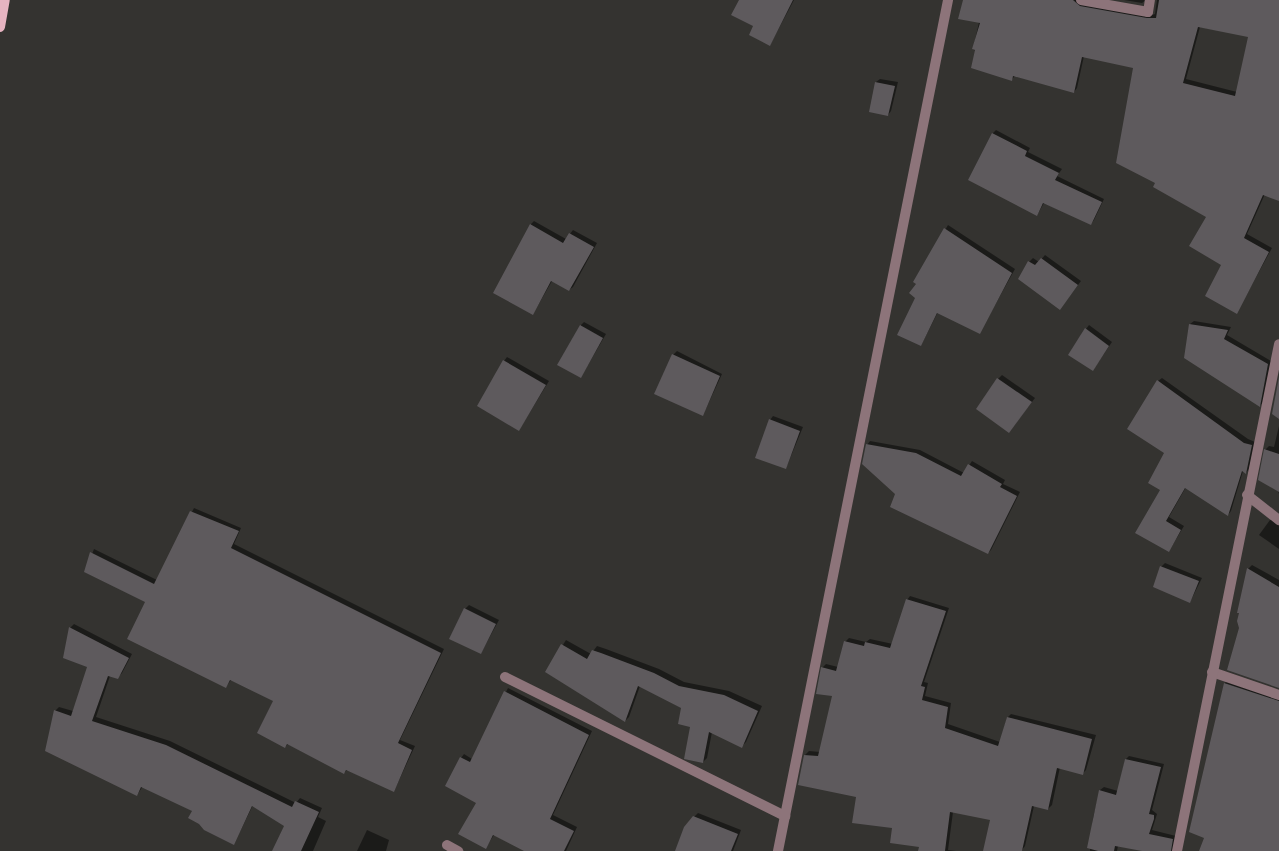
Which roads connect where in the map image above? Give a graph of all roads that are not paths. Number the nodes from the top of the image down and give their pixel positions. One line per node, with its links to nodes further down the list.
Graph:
1 (5, 0): 5 (main road)
2 (948, 0): 12 (street)
3 (1081, 0): 4 (street)
4 (1150, 0)
5 (0, 27)
6 (1279, 344): 7 (street)
7 (1248, 495): 8 (street); 9 (street)
8 (1279, 520)
9 (1212, 672): 11 (street); 16 (street)
10 (505, 677): 12 (street)
11 (1279, 694)
12 (785, 816): 15 (street)
13 (447, 845): 14 (street)
14 (458, 851)
15 (778, 851)
16 (1177, 851)

